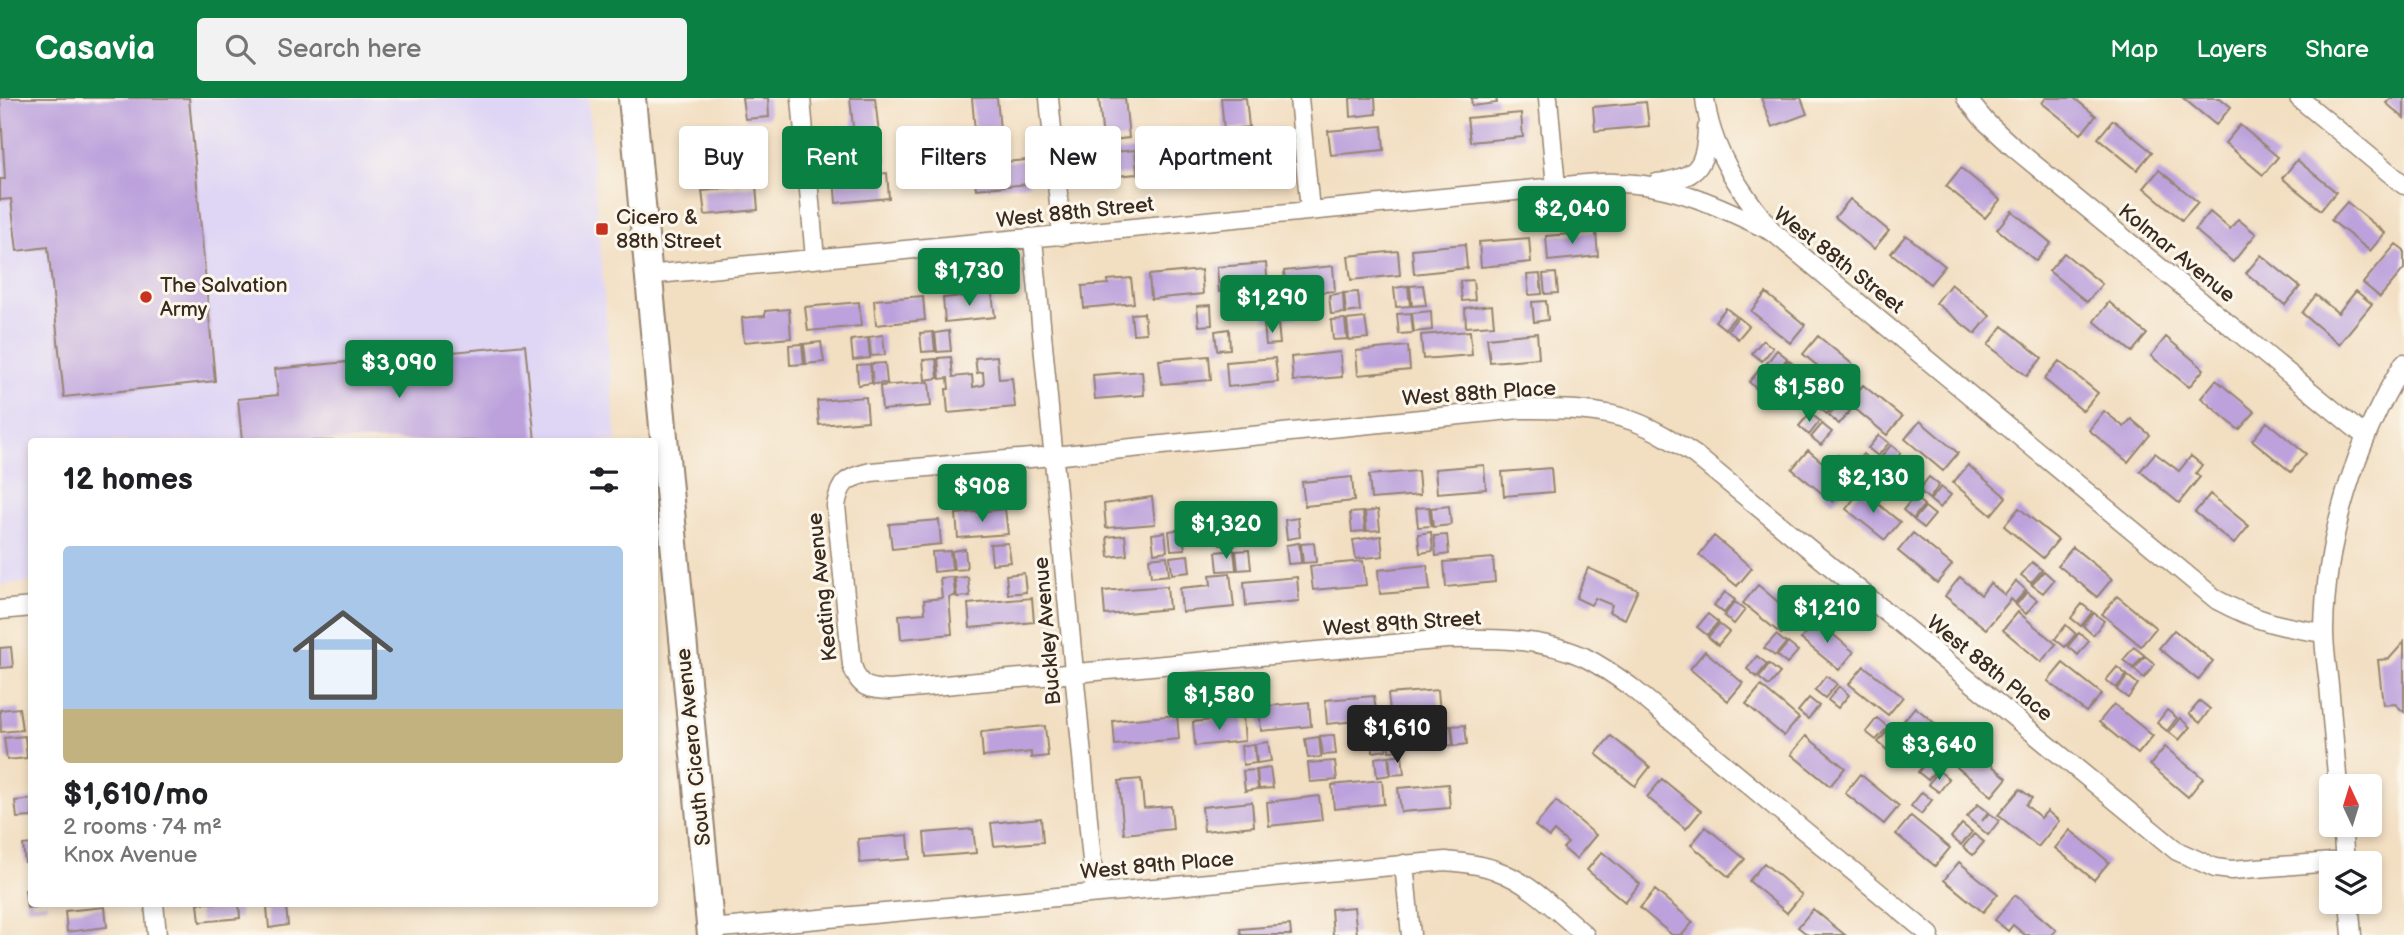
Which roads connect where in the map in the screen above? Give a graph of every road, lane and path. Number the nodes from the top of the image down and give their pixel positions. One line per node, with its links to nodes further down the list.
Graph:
1 (632, 98): 18 (main road, South Cicero Avenue)
2 (802, 98): 17 (street)
3 (1049, 98): 15 (street)
4 (1299, 98): 13 (street)
5 (1548, 98): 12 (street)
6 (1705, 98): 9 (street)
7 (1966, 98): 20 (street, Kolmar Avenue)
8 (2300, 98): 11 (street)
9 (1707, 121): 10 (street); 14 (street)
10 (1645, 185): 12 (street, West 88th Street); 14 (street, West 88th Street)
11 (2404, 185)
12 (1556, 187): 13 (street, West 88th Street)
13 (1310, 210): 15 (street, West 88th Street)
14 (1773, 232): 25 (street, West 88th Street)
15 (1062, 236): 16 (street, West 88th Street)
16 (1033, 239): 17 (street, West 88th Street); 21 (street, Buckley Avenue)
17 (816, 260): 18 (street, West 88th Street)
18 (647, 275): 34 (main road, South Cicero Avenue)
19 (2404, 363): 20 (street)
20 (2366, 437): 25 (street)
21 (1053, 456): 22 (street, West 88th Place); 26 (street, Buckley Avenue); 30 (street, West 88th Place)
22 (843, 483): 27 (street, Keating Avenue)
23 (28, 607): 24 (street)
24 (0, 610)
25 (2324, 633): 28 (street)
26 (1074, 674): 27 (street, West 89th Street); 31 (street, Buckley Avenue); 38 (street, West 89th Street)
27 (863, 685)
28 (2337, 774)
29 (1404, 864): 31 (street, West 89th Place); 36 (street); 37 (street, West 89th Place)
30 (2319, 864)
31 (1095, 893): 34 (street, West 89th Place)
32 (154, 907): 35 (street)
33 (2350, 914): 39 (street)
34 (711, 932)
35 (157, 935)
36 (1411, 935)
37 (1585, 935)
38 (1930, 935)
39 (2352, 935)

